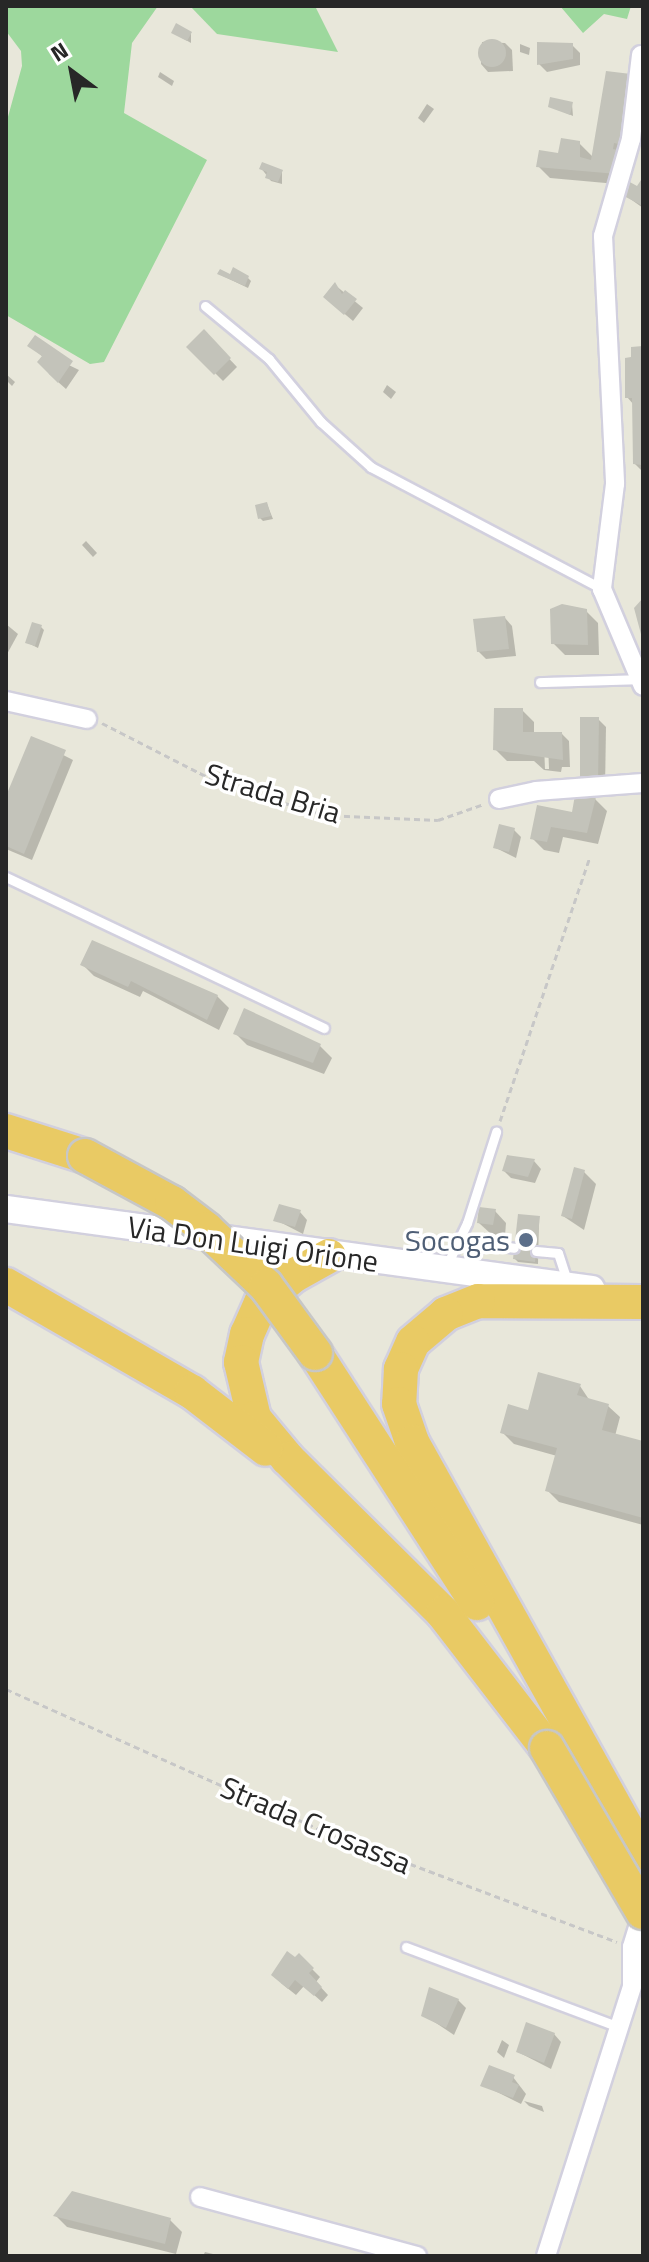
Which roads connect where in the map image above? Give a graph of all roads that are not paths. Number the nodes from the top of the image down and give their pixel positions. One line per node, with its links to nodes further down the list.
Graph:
1 (641, 55): 3 (street)
2 (205, 306): 3 (lane)
3 (602, 589): 5 (street)
4 (540, 682): 5 (lane)
5 (642, 682)
6 (7, 703): 7 (street)
7 (87, 719)
8 (643, 783): 9 (street)
9 (499, 799)
10 (6, 877): 11 (lane)
11 (324, 1028)
12 (6, 1131): 23 (highway, bridge)
13 (496, 1132): 18 (lane)
14 (6, 1209): 17 (main road, Via Don Luigi Orione)
15 (514, 1248): 18 (lane)
16 (536, 1251): 20 (lane)
17 (329, 1256): 18 (main road, Via Don Luigi Orione); 22 (highway)
18 (453, 1269): 20 (main road, Via Don Luigi Orione)
19 (6, 1285): 22 (highway)
20 (569, 1286): 21 (main road, Via Don Luigi Orione)
21 (643, 1299): 23 (highway)
22 (324, 1493): 23 (highway)
23 (567, 1743): 24 (highway); 25 (highway, bridge)
24 (643, 1857)
25 (643, 1912): 27 (street)
26 (406, 1947): 28 (lane)
27 (638, 1949): 28 (street)
28 (620, 2028): 31 (street)
29 (200, 2197): 30 (street)
30 (417, 2256)
31 (546, 2256)

